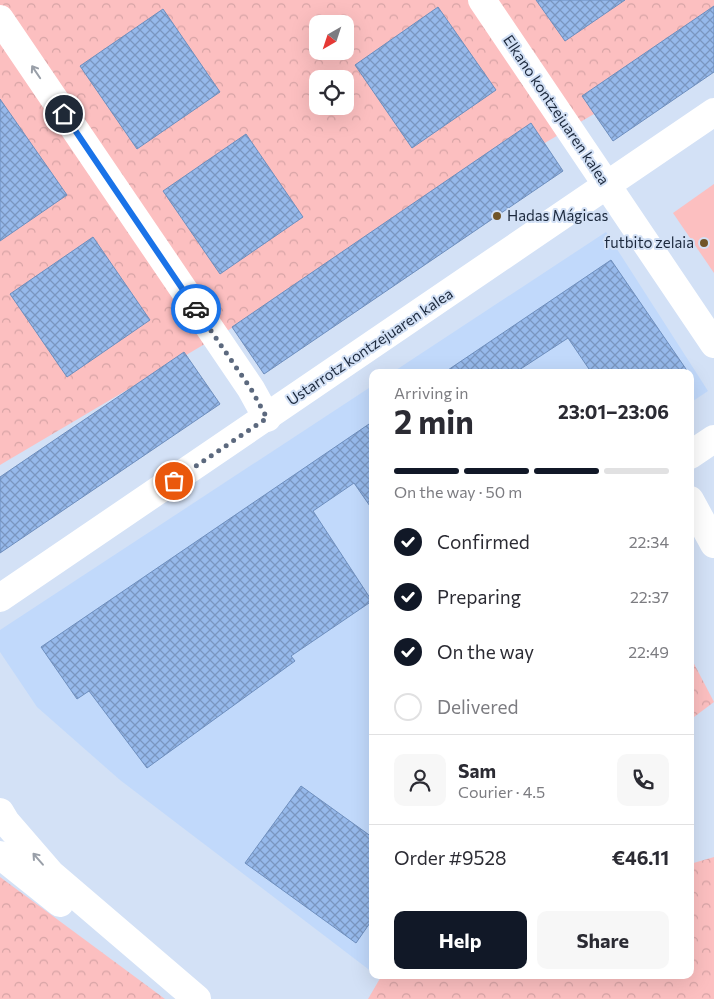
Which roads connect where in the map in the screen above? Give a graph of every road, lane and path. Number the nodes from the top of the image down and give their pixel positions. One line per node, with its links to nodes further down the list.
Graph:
1 (482, 0): 4 (street, Elkano kontzejuaren kalea)
2 (0, 20): 6 (street, one-way to 2)
3 (714, 112): 4 (street, Ustarrotz kontzejuaren kalea)
4 (607, 185): 5 (street, Elkano kontzejuaren kalea); 6 (street, Ustarrotz kontzejuaren kalea)
5 (714, 344)
6 (267, 418): 11 (street, Ustarrotz kontzejuaren kalea)
7 (714, 439): 8 (street)
8 (694, 452)
9 (694, 507): 10 (street)
10 (714, 544)
11 (0, 598)
12 (0, 812): 14 (street, one-way to 12)
13 (0, 855): 14 (street)
14 (188, 992)

